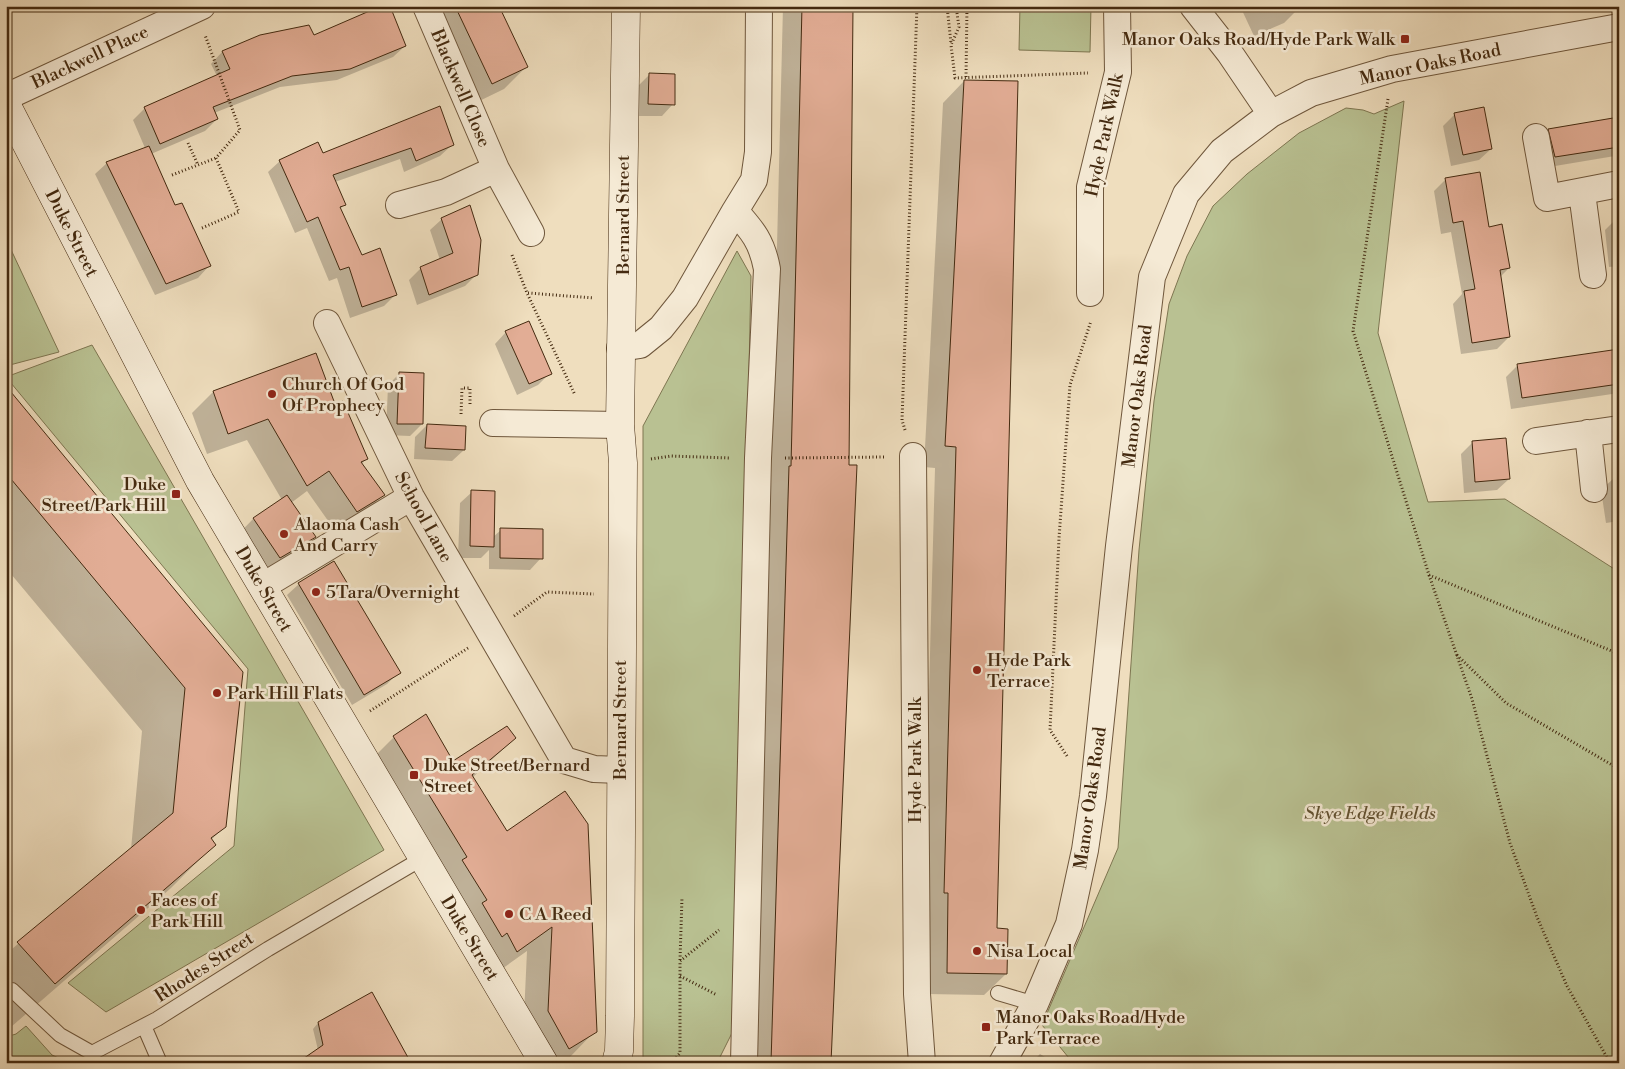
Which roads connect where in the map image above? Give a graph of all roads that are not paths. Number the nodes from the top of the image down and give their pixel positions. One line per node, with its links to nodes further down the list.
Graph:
1 (426, 6): 12 (street, Blackwell Close)
2 (626, 6): 21 (main road, Bernard Street)
3 (759, 6): 16 (street)
4 (1117, 6): 19 (street, Hyde Park Walk)
5 (1193, 6): 10 (street)
6 (186, 10): 8 (street, Blackwell Place)
7 (1619, 27): 10 (street, Manor Oaks Road)
8 (6, 97)
9 (6, 104): 30 (main road, Duke Street)
10 (1271, 114): 35 (street, Manor Oaks Road)
11 (1536, 137): 14 (street)
12 (496, 169): 15 (street, Blackwell Close); 17 (street, Blackwell Close)
13 (1619, 184): 14 (street)
14 (1582, 193): 18 (street)
15 (398, 205)
16 (735, 211): 21 (street); 40 (street)
17 (531, 233)
18 (1593, 275)
19 (1090, 293)
20 (327, 323): 29 (street, School Lane)
21 (620, 348): 23 (main road, Bernard Street)
22 (493, 423): 23 (street)
23 (620, 425): 31 (main road, Bernard Street)
24 (1619, 429): 25 (street)
25 (1588, 433): 26 (street); 28 (street)
26 (1536, 441)
27 (913, 456): 41 (street, Hyde Park Walk)
28 (1594, 489)
29 (411, 497): 30 (street); 31 (street, School Lane)
30 (263, 586): 32 (main road, Duke Street)
31 (620, 770): 37 (main road, Bernard Street)
32 (423, 858): 36 (lane, Rhodes Street); 39 (main road, Duke Street)
33 (12, 990): 36 (lane, Rhodes Street)
34 (998, 994): 35 (lane)
35 (1035, 1004): 42 (street, Manor Oaks Road)
36 (144, 1026): 38 (lane)
37 (618, 1059)
38 (160, 1063)
39 (544, 1063)
40 (744, 1063)
41 (922, 1063)
42 (1002, 1063)

